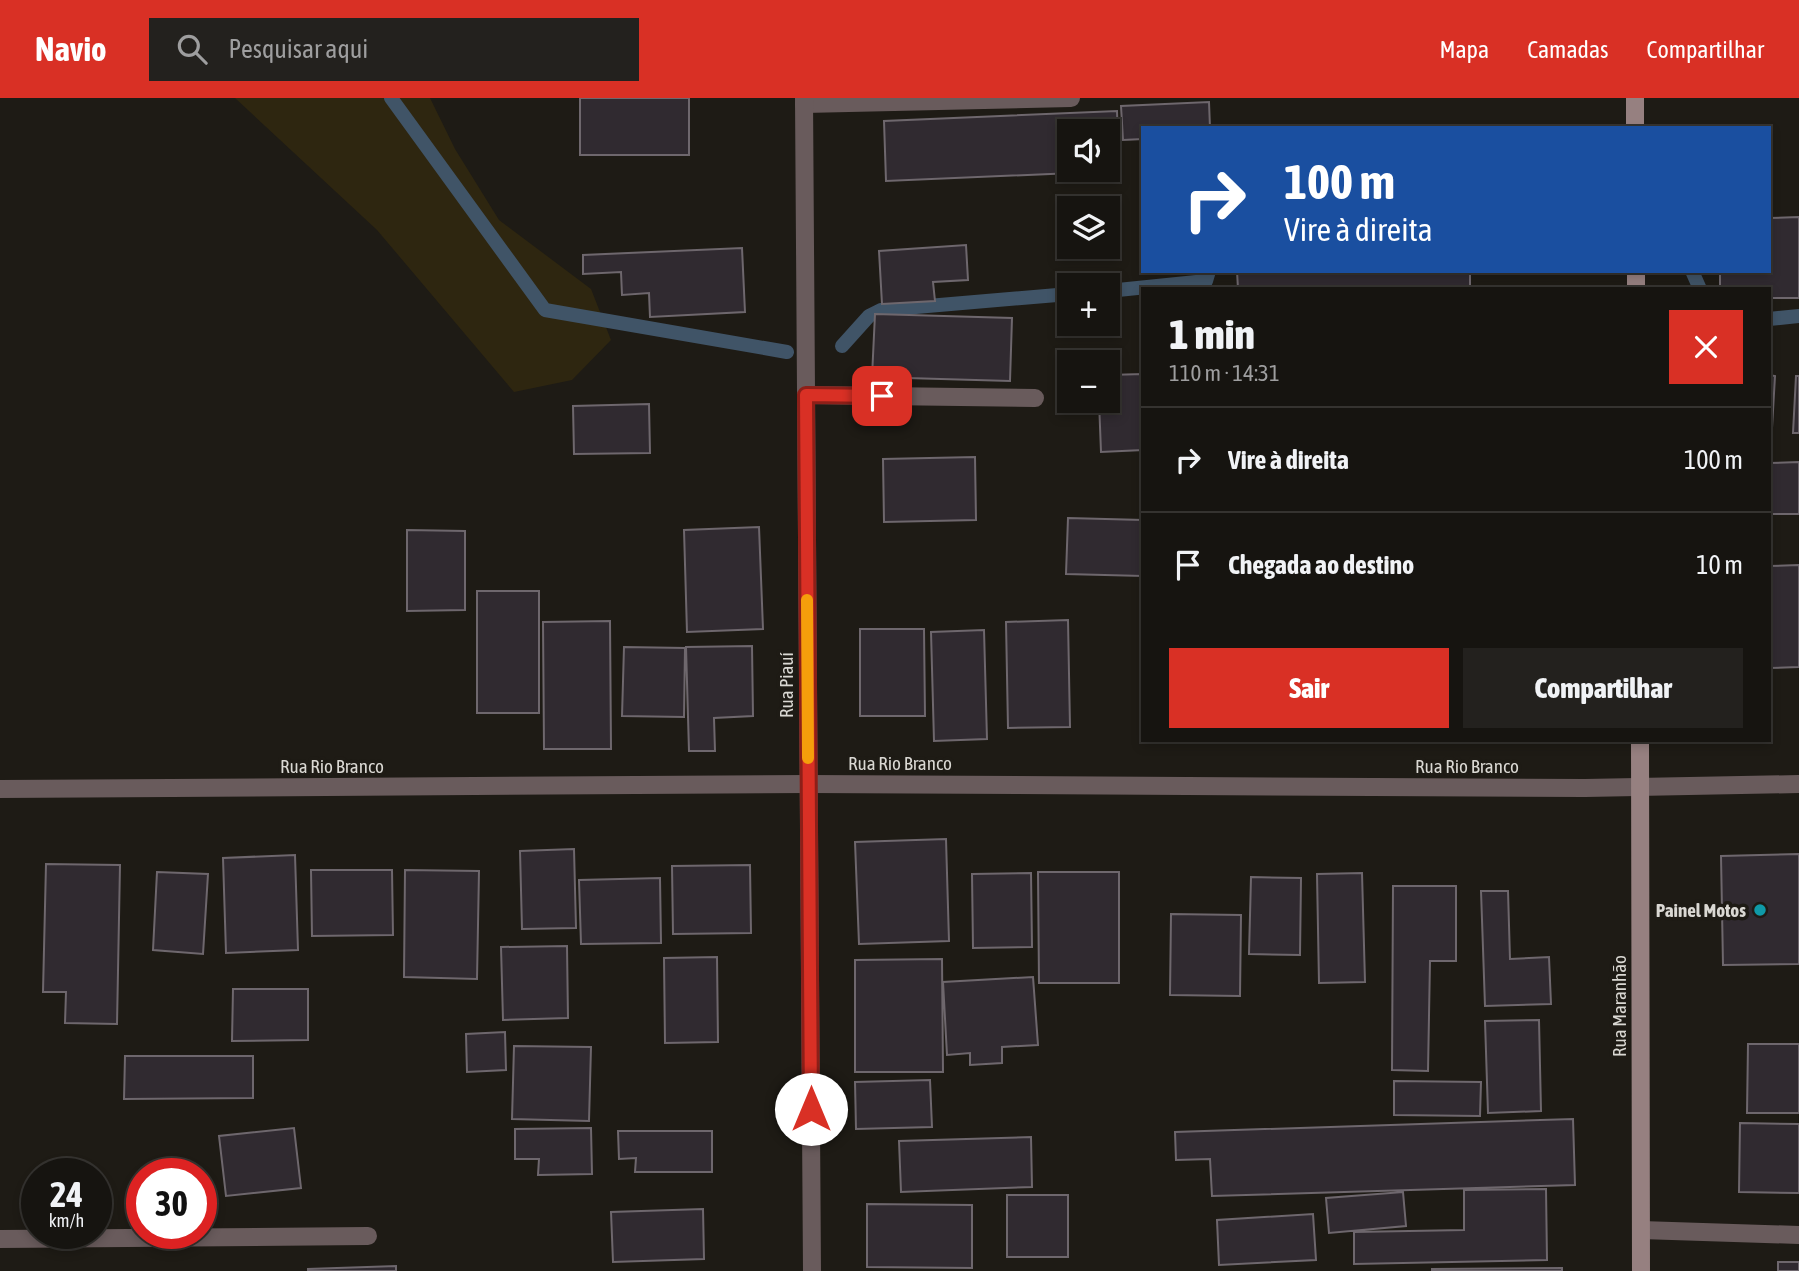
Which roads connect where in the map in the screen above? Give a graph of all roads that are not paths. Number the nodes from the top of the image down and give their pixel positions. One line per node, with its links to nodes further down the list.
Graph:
1 (1071, 98): 3 (street)
2 (1635, 98): 4 (main road)
3 (804, 101): 5 (street, Rua Piauí)
4 (1635, 126)
5 (806, 395): 6 (street); 8 (street, Rua Piauí)
6 (1035, 398)
7 (1640, 742): 10 (main road, Rua Maranhão)
8 (808, 784): 10 (street, Rua Rio Branco); 11 (street, Rua Rio Branco); 16 (street, Rua Piauí)
9 (1799, 784): 10 (street, Rua Rio Branco)
10 (1640, 787): 12 (main road, Rua Maranhão)
11 (0, 789)
12 (1641, 1230): 13 (street); 17 (main road, Rua Maranhão)
13 (1799, 1235)
14 (368, 1236): 15 (street)
15 (0, 1238)
16 (812, 1271)
17 (1641, 1271)

